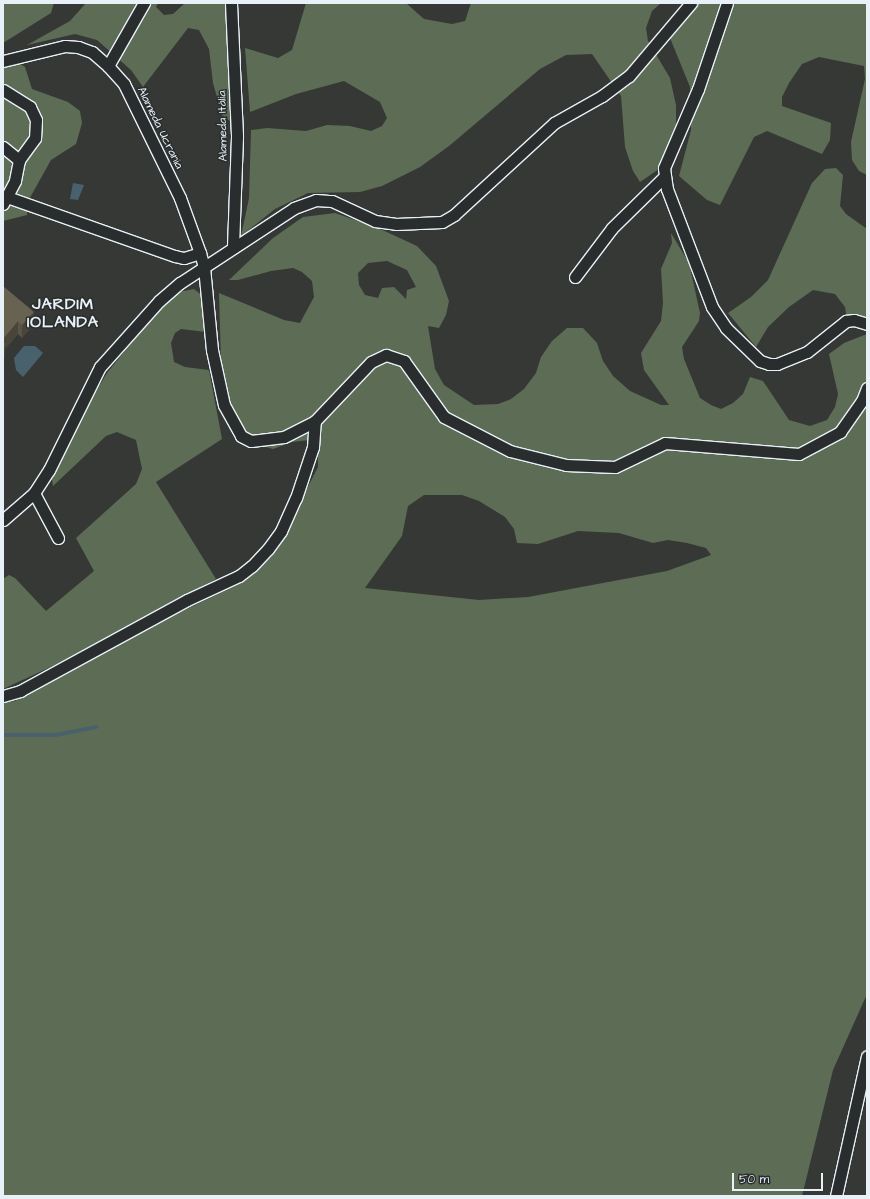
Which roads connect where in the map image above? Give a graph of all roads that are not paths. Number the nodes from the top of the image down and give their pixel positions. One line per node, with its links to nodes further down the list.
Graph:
1 (144, 3): 6 (street)
2 (231, 3): 12 (street, Alameda Itália)
3 (691, 3): 12 (street)
4 (727, 3): 10 (street)
5 (3, 61): 6 (street, Alameda Ucrania)
6 (108, 66): 13 (street, Alameda Ucrania)
7 (3, 90): 9 (street)
8 (3, 147): 9 (street)
9 (19, 160): 11 (street)
10 (664, 177): 15 (street); 16 (street)
11 (5, 200): 13 (street)
12 (233, 248): 14 (street)
13 (200, 253): 14 (street, Alameda Ucrania)
14 (204, 267): 18 (street, Alameda Ucrania); 19 (street)
15 (575, 276)
16 (867, 324)
17 (867, 388): 18 (street, Alameda Ucrania)
18 (315, 421): 22 (street)
19 (34, 493): 20 (street); 21 (street)
20 (3, 520)
21 (58, 538)
22 (3, 696)
23 (867, 1056): 24 (street)
24 (836, 1196)

